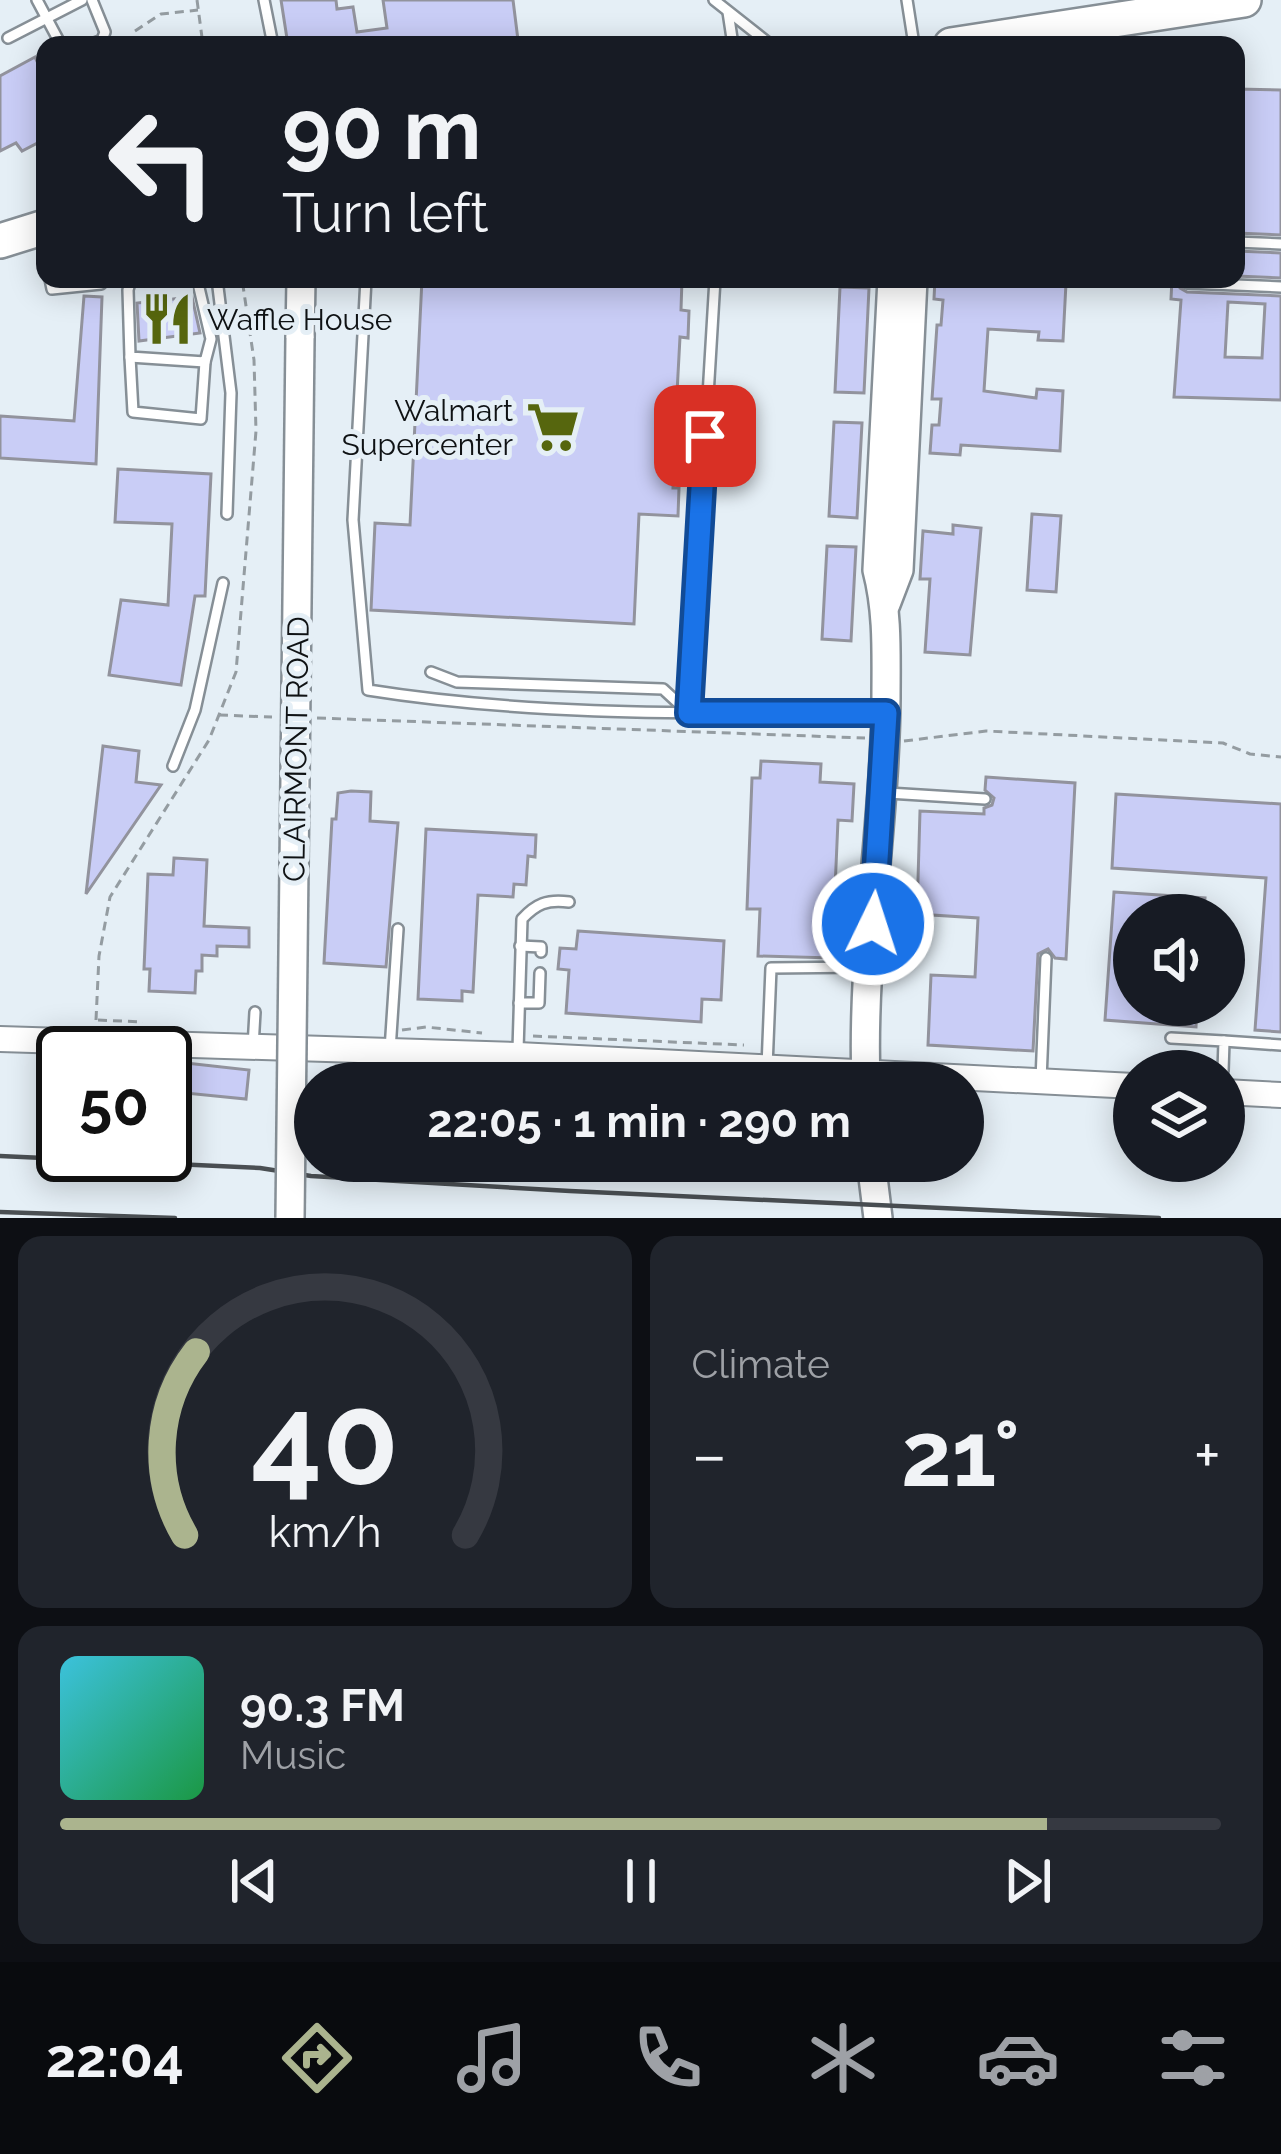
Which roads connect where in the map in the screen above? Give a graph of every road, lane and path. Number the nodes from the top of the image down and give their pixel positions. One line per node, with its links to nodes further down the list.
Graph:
1 (37, 0): 11 (lane)
2 (82, 0): 11 (lane)
3 (92, 0): 14 (lane)
4 (197, 0): 9 (path)
5 (264, 0): 16 (lane)
6 (714, 0): 10 (lane)
7 (907, 0): 19 (lane)
8 (1244, 0): 20 (highway)
9 (198, 10): 12 (path); 15 (path)
10 (728, 12): 17 (lane); 18 (lane)
11 (45, 17): 13 (lane); 21 (lane)
12 (135, 31)
13 (56, 36)
14 (104, 36)
15 (201, 36)
16 (271, 36)
17 (732, 36)
18 (761, 36)
19 (913, 36)
20 (1010, 36)
21 (8, 38)
22 (36, 238): 23 (highway)
23 (0, 241)
24 (1245, 242): 25 (lane)
25 (1281, 244)
26 (1245, 285): 27 (lane)
27 (1281, 287)
28 (129, 288): 37 (lane)
29 (199, 288): 38 (lane)
30 (218, 288): 39 (lane)
31 (243, 288): 45 (path)
32 (301, 288): 84 (main road, CLAIRMONT ROAD, bridge)
33 (366, 288): 43 (lane)
34 (714, 288): 43 (lane)
35 (892, 288): 41 (main road)
36 (913, 288): 41 (main road)
37 (130, 357): 38 (lane); 38 (lane)
38 (205, 362)
39 (227, 514)
40 (223, 583): 51 (lane)
41 (886, 604): 44 (main road)
42 (431, 672): 43 (lane)
43 (689, 713): 44 (lane)
44 (886, 713): 52 (main road)
45 (219, 715): 46 (path); 63 (path)
46 (290, 717)
47 (314, 718): 48 (path)
48 (854, 738)
49 (910, 742): 50 (path)
50 (1281, 757)
51 (172, 766)
52 (882, 793): 53 (lane); 59 (main road)
53 (985, 800)
54 (568, 902): 56 (lane)
55 (398, 929): 73 (lane)
56 (520, 946): 57 (lane); 61 (lane)
57 (541, 952)
58 (1046, 958): 79 (lane)
59 (870, 968): 76 (lane); 77 (main road)
60 (540, 973): 61 (lane)
61 (519, 1003): 70 (lane)
62 (255, 1012): 72 (lane)
63 (96, 1020)
64 (426, 1027): 65 (path)
65 (500, 1034)
66 (1172, 1038): 68 (lane)
67 (0, 1039): 72 (street)
68 (1224, 1041): 69 (lane); 74 (lane)
69 (1281, 1045)
70 (524, 1046): 71 (path); 73 (street); 75 (street)
71 (746, 1046)
72 (253, 1047): 73 (street)
73 (390, 1050)
74 (1224, 1050)
75 (541, 1062)
76 (767, 1062)
77 (867, 1062)
78 (984, 1079): 79 (street)
79 (1041, 1080): 80 (street)
80 (1113, 1085)
81 (1245, 1094): 82 (street)
82 (1281, 1095)
83 (874, 1182): 85 (main road)
84 (290, 1218)
85 (878, 1218)

